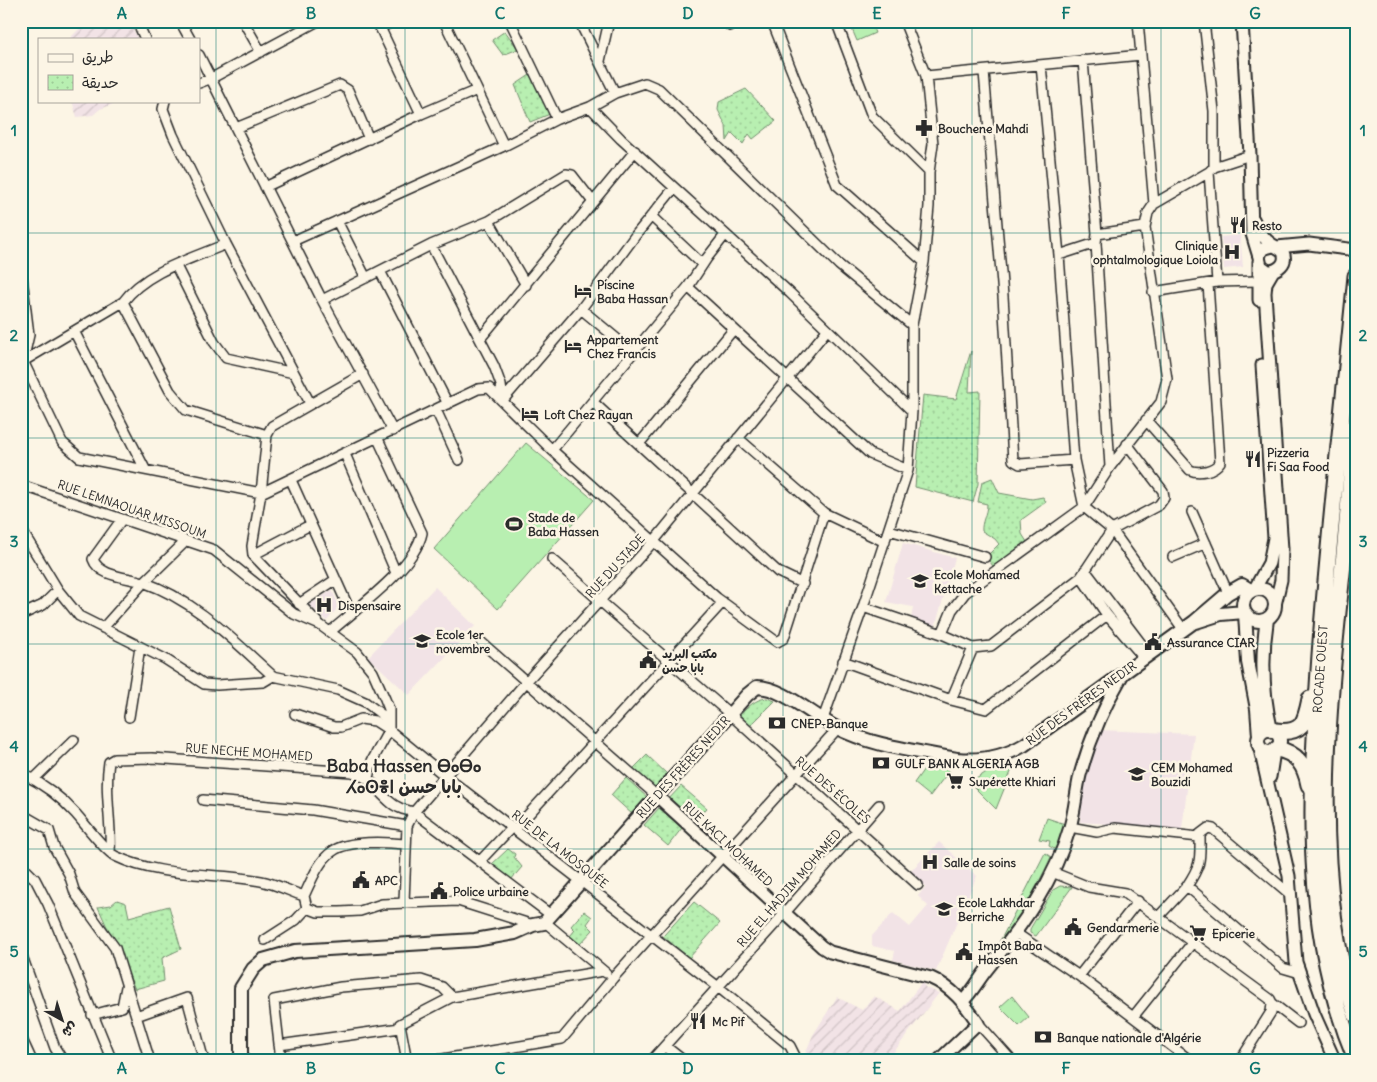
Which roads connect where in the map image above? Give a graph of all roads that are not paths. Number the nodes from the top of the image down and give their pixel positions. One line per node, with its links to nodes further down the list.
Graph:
1 (137, 21): 17 (street)
2 (180, 21): 18 (street)
3 (243, 21): 19 (street)
4 (394, 21): 16 (street)
5 (444, 21): 29 (street)
6 (510, 21): 34 (street)
7 (579, 21): 23 (street)
8 (610, 21): 23 (street)
9 (772, 21): 62 (street)
10 (836, 21): 41 (street)
11 (904, 21): 26 (street)
12 (1138, 21): 20 (street)
13 (1204, 21): 40 (street)
14 (1242, 21): 39 (street)
15 (315, 22): 19 (street)
16 (379, 24): 33 (street)
17 (145, 38)
18 (189, 38)
19 (261, 52): 27 (street)
20 (1141, 55): 22 (street); 45 (street)
21 (200, 57): 27 (street)
22 (1083, 60): 24 (street); 52 (street)
23 (600, 61): 30 (street)
24 (1041, 65): 25 (street); 59 (street)
25 (984, 72): 26 (street); 105 (street)
26 (926, 76): 41 (street)
27 (212, 78): 28 (street); 35 (street)
28 (200, 82)
29 (477, 90): 33 (street); 37 (street)
30 (615, 93): 32 (street); 78 (street)
31 (165, 102): 54 (street)
32 (590, 107): 34 (street); 38 (street)
33 (421, 114): 36 (street)
34 (557, 119): 37 (street)
35 (236, 128): 36 (street); 42 (street)
36 (369, 139): 42 (street)
37 (504, 146): 48 (street)
38 (635, 152): 43 (street); 44 (street)
39 (1250, 156): 40 (street); 47 (street)
40 (1211, 170): 45 (street); 71 (street)
41 (929, 172): 62 (street)
42 (265, 187): 53 (street)
43 (674, 188): 46 (street); 51 (street)
44 (593, 202): 49 (street); 72 (street)
45 (1154, 204): 50 (street)
46 (651, 216): 63 (street); 77 (street)
47 (1252, 218): 56 (street); 60 (street)
48 (337, 221): 53 (street); 69 (street)
49 (489, 221): 55 (street); 72 (street)
50 (1145, 227): 52 (street); 74 (street)
51 (726, 235): 63 (street); 80 (street)
52 (1097, 239): 59 (street); 106 (street)
53 (293, 241): 75 (street)
54 (226, 244): 64 (street); 85 (street)
55 (431, 245): 66 (street); 82 (street)
56 (1275, 246): 57 (street); 60 (street); 61 (street)
57 (1322, 246): 58 (street); 61 (street)
58 (1356, 250)
59 (1059, 255): 105 (street)
60 (1259, 259): 67 (street); 70 (street)
61 (1284, 260): 67 (street)
62 (924, 262): 78 (street)
63 (702, 264): 73 (street)
64 (176, 266): 76 (street); 85 (street)
65 (21, 269): 84 (street)
66 (380, 271): 69 (street); 91 (street)
67 (1273, 271): 140 (street)
68 (1356, 276): 160 (highway, ROCADE OUEST)
69 (366, 278): 75 (street)
70 (1258, 280): 71 (street); 135 (street)
71 (1213, 283): 74 (street); 94 (street)
72 (526, 285): 82 (street)
73 (688, 287): 79 (street); 83 (street)
74 (1153, 292): 94 (street)
75 (322, 300): 86 (street)
76 (123, 302): 81 (street); 97 (street)
77 (581, 309): 83 (street); 88 (street)
78 (912, 325): 93 (street)
79 (733, 330): 87 (street); 100 (street)
80 (827, 330): 87 (street, RUE DU STADE); 93 (street)
81 (74, 331): 84 (street); 107 (street)
82 (480, 339): 88 (street)
83 (634, 353): 89 (street)
84 (22, 362): 107 (street)
85 (294, 373): 90 (street)
86 (364, 374): 90 (street); 96 (street)
87 (787, 380): 98 (street, RUE DU STADE); 108 (street)
88 (503, 400): 91 (street); 102 (street)
89 (594, 402): 100 (street); 102 (street)
90 (310, 403): 97 (street)
91 (448, 404): 92 (street)
92 (436, 410): 96 (street); 104 (street)
93 (912, 411): 108 (street)
94 (1146, 420): 101 (street)
95 (1356, 424): 226 (highway, ROCADE OUEST)
96 (393, 431): 99 (street)
97 (267, 435): 112 (street)
98 (738, 438): 111 (street, RUE DU STADE); 115 (street)
99 (378, 439): 103 (street); 129 (street)
100 (639, 444): 111 (street)
101 (1127, 444): 106 (street); 120 (street)
102 (552, 450): 122 (street)
103 (345, 454): 109 (street); 129 (street)
104 (459, 460)
105 (1074, 460): 113 (street)
106 (1110, 467): 113 (street)
107 (145, 469): 112 (street)
108 (908, 470): 119 (street)
109 (291, 480): 112 (street); 117 (street)
110 (22, 489): 116 (street, RUE LEMNAOUAR MISSOUM)
111 (693, 492): 122 (street, RUE DU STADE); 133 (street)
112 (261, 493): 125 (street)
113 (1084, 507): 120 (street); 151 (street)
114 (1192, 512): 124 (street)
115 (824, 513): 123 (street); 133 (street)
116 (122, 519): 121 (street, RUE LEMNAOUAR MISSOUM); 132 (street)
117 (310, 525): 125 (street); 131 (street)
118 (21, 529): 134 (street)
119 (889, 530): 123 (street); 126 (street)
120 (1112, 530): 130 (street); 148 (street)
121 (186, 541): 132 (street); 147 (street, RUE LEMNAOUAR MISSOUM)
122 (654, 541): 137 (street, RUE DU STADE); 138 (street)
123 (885, 542): 141 (street)
124 (1206, 543): 127 (street); 136 (street)
125 (253, 555): 139 (street)
126 (984, 557)
127 (1173, 557)
128 (552, 559): 137 (street, RUE DES ÉCOLES)
129 (396, 573): 142 (street)
130 (1083, 573): 145 (street); 154 (street); 155 (street)
131 (335, 580): 139 (street); 142 (street)
132 (144, 582): 149 (street); 159 (street)
133 (803, 584): 138 (street)
134 (58, 590): 144 (street); 149 (street)
135 (1253, 590): 136 (main road); 140 (main road); 143 (main road)
136 (1228, 593): 148 (main road, RUE DES FRÈRES NEDIR)
137 (601, 601): 156 (street, RUE DES ÉCOLES); 161 (street, RUE DU STADE)
138 (723, 602): 156 (street)
139 (299, 604): 147 (street)
140 (1275, 605): 146 (main road)
141 (863, 607): 151 (street); 157 (street)
142 (350, 613): 150 (street)
143 (1245, 613): 146 (main road); 148 (main road, RUE DES FRÈRES NEDIR); 172 (main road)
144 (21, 615)
145 (1107, 615): 155 (street); 163 (street)
146 (1267, 619): 171 (main road)
147 (320, 625): 150 (street, RUE LEMNAOUAR MISSOUM)
148 (1188, 626): 155 (main road, RUE DES FRÈRES NEDIR)
149 (104, 628): 153 (street)
150 (330, 632): 169 (street, RUE LEMNAOUAR MISSOUM)
151 (942, 634): 154 (street)
152 (481, 642): 161 (street, RUE KACI MOHAMED)
153 (140, 647): 159 (street); 167 (street)
154 (973, 648): 163 (street)
155 (1147, 656): 158 (main road, RUE DES FRÈRES NEDIR)
156 (669, 661): 166 (street, RUE DES ÉCOLES); 173 (street)
157 (843, 661): 163 (street); 168 (street)
158 (1124, 672): 162 (main road, RUE DES FRÈRES NEDIR); 164 (street)
159 (273, 676): 169 (street)
160 (1319, 677): 171 (highway); 184 (highway, ROCADE OUEST)
161 (526, 682): 173 (street, RUE KACI MOHAMED); 179 (street, RUE DU STADE)
162 (1098, 690): 164 (street); 170 (main road, RUE DES FRÈRES NEDIR)
163 (951, 700)
164 (1104, 708): 190 (street)
165 (295, 714): 169 (street)
166 (731, 715): 168 (main road, RUE DES FRÈRES NEDIR); 178 (street, RUE DES ÉCOLES); 183 (main road, RUE DES FRÈRES NEDIR)
167 (129, 717)
168 (823, 719): 170 (main road, RUE DES FRÈRES NEDIR)
169 (389, 725): 179 (street, RUE DE LA MOSQUÉE); 180 (street)
170 (838, 728): 178 (street)
171 (1273, 731): 172 (main road); 176 (main road)
172 (1259, 736): 175 (main road)
173 (592, 739): 183 (street, RUE KACI MOHAMED); 191 (street)
174 (74, 740): 181 (street)
175 (1260, 749): 176 (main road); 182 (street)
176 (1276, 750): 182 (street); 184 (highway)
177 (21, 773): 181 (street)
178 (795, 773): 192 (street, RUE DES ÉCOLES); 196 (street)
179 (444, 775): 187 (street, RUE DU STADE); 191 (street, RUE DE LA MOSQUÉE)
180 (368, 778): 187 (street); 195 (street, RUE NECHE MOHAMED)
181 (34, 779): 195 (street)
182 (1269, 786): 203 (street)
183 (657, 796): 196 (street, RUE KACI MOHAMED); 200 (main road, RUE DES FRÈRES NEDIR)
184 (1312, 797): 235 (highway, ROCADE OUEST)
185 (203, 800): 189 (street)
186 (879, 805): 192 (street, RUE EL HADJIM MOHAMED)
187 (414, 812): 189 (street, RUE DU STADE); 197 (street)
188 (21, 814): 220 (street)
189 (407, 826): 194 (street)
190 (1070, 827): 193 (street); 199 (street)
191 (513, 828): 197 (street); 200 (street, RUE DE LA MOSQUÉE)
192 (858, 828): 201 (street, RUE DES ÉCOLES); 208 (street, RUE EL HADJIM MOHAMED)
193 (1199, 837): 202 (street); 203 (street)
194 (405, 844): 204 (street); 206 (street)
195 (110, 852): 204 (street)
196 (723, 858): 208 (street, RUE KACI MOHAMED); 212 (street)
197 (480, 861): 210 (street)
198 (21, 865): 225 (street)
199 (1052, 872): 205 (street); 211 (street)
200 (583, 881): 210 (main road, RUE DES FRÈRES NEDIR); 212 (street, RUE DE LA MOSQUÉE)
201 (918, 885)
202 (1187, 886): 209 (street); 217 (street)
203 (1291, 895): 217 (street)
204 (304, 896): 207 (street)
205 (1138, 901): 209 (street); 218 (street)
206 (404, 902): 207 (street); 210 (street)
207 (307, 908): 213 (street)
208 (784, 914): 221 (street, RUE EL HADJIM MOHAMED); 223 (street, RUE KACI MOHAMED)
209 (1159, 916): 214 (street)
210 (543, 921): 216 (street); 241 (main road, RUE DES FRÈRES NEDIR)
211 (1016, 934): 218 (street); 223 (street)
212 (650, 937): 219 (street); 221 (street, RUE DE LA MOSQUÉE)
213 (265, 940)
214 (1193, 942): 224 (street); 228 (street)
215 (21, 952): 237 (street)
216 (603, 970): 219 (street); 222 (street)
217 (1300, 973): 252 (street)
218 (1079, 976): 228 (street)
219 (612, 978): 244 (street)
220 (126, 984): 225 (street); 227 (street)
221 (717, 986): 234 (street, RUE EL HADJIM MOHAMED); 247 (street, RUE DE LA MOSQUÉE)
222 (452, 997): 231 (street); 233 (street)
223 (963, 1001): 229 (street, RUE KACI MOHAMED)
224 (1272, 1003): 230 (street); 251 (street)
225 (92, 1015): 238 (street)
226 (1356, 1015)
227 (136, 1016): 239 (street); 240 (street)
228 (1132, 1017): 250 (street)
229 (978, 1023): 248 (street); 249 (street)
230 (1298, 1023)
231 (400, 1028): 233 (street); 243 (street)
232 (21, 1037): 236 (street)
233 (279, 1045): 242 (street)
234 (665, 1046): 245 (street, RUE EL HADJIM MOHAMED); 246 (street)
235 (1356, 1058)
236 (32, 1061)
237 (63, 1061)
238 (112, 1061)
239 (150, 1061)
240 (204, 1061)
241 (241, 1061)
242 (281, 1061)
243 (407, 1061)
244 (431, 1061)
245 (651, 1061)
246 (684, 1061)
247 (794, 1061)
248 (938, 1061)
249 (1012, 1061)
250 (1191, 1061)
251 (1240, 1061)
252 (1335, 1061)

